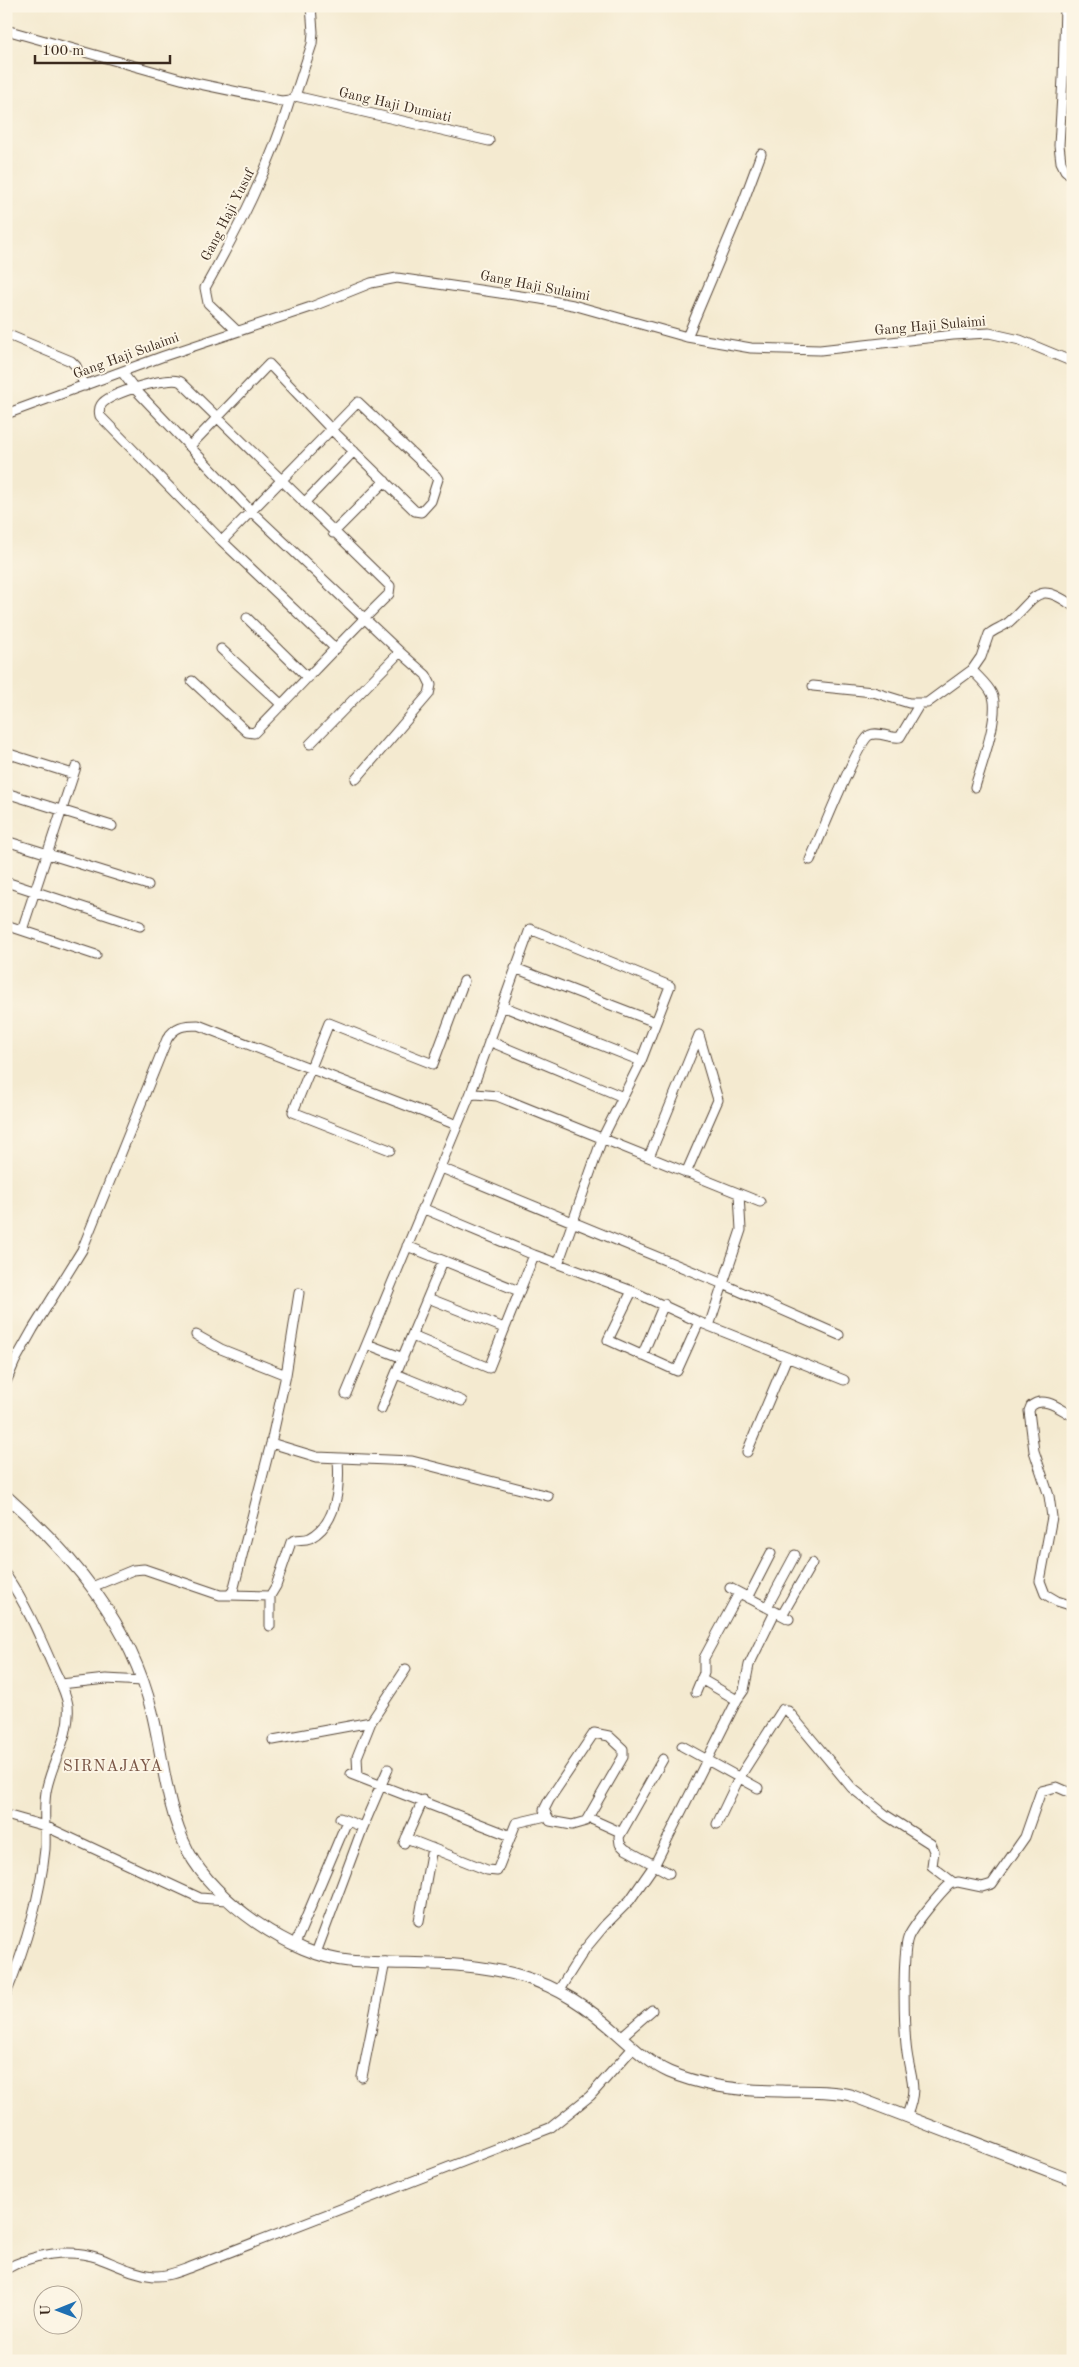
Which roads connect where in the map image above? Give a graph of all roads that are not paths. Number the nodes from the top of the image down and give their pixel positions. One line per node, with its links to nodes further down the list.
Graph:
1 (311, 6): 4 (street, Gang Haji Yusuf)
2 (1065, 6): 7 (street)
3 (6, 30): 4 (street, Gang Haji Dumiati)
4 (293, 98): 5 (street, Gang Haji Dumiati); 8 (street, Gang Haji Yusuf)
5 (489, 141)
6 (761, 154): 10 (street)
7 (1073, 177)
8 (237, 331): 10 (street, Gang Haji Sulaimi); 12 (street, Gang Haji Sulaimi)
9 (6, 334): 13 (street)
10 (687, 337): 11 (street, Gang Haji Sulaimi)
11 (1073, 362)
12 (122, 372): 13 (street, Gang Haji Sulaimi); 14 (street)
13 (85, 386): 15 (street, Gang Haji Sulaimi)
14 (134, 388): 16 (street); 18 (street); 25 (street)
15 (6, 414)
16 (218, 418): 17 (street); 18 (street); 20 (street)
17 (332, 430): 19 (street); 20 (street); 21 (street)
18 (191, 445): 23 (street)
19 (354, 451): 21 (street); 22 (street)
20 (281, 480): 22 (street); 23 (street)
21 (385, 481): 24 (street)
22 (304, 503): 24 (street)
23 (252, 511): 25 (street); 28 (street)
24 (333, 533): 28 (street)
25 (222, 541): 30 (street)
26 (1073, 606): 32 (street)
27 (247, 618): 33 (street)
28 (365, 618): 30 (street); 31 (street)
29 (221, 649): 36 (street)
30 (336, 649): 33 (street)
31 (400, 652): 38 (street); 40 (street)
32 (972, 670): 37 (street); 41 (street)
33 (308, 678): 36 (street)
34 (192, 681): 36 (street)
35 (813, 686): 37 (street)
36 (282, 704)
37 (919, 704): 47 (street)
38 (310, 744)
39 (6, 753): 43 (street)
40 (356, 780)
41 (975, 787)
42 (6, 793): 43 (street)
43 (62, 809): 44 (street); 46 (street)
44 (112, 826)
45 (6, 841): 46 (street)
46 (47, 854): 49 (street); 50 (street)
47 (810, 860)
48 (6, 882): 50 (street)
49 (148, 885)
50 (35, 892): 52 (street); 53 (street)
51 (6, 924): 53 (street)
52 (140, 926)
53 (22, 930): 54 (street)
54 (96, 955)
55 (515, 968): 57 (street); 58 (street); 58 (street)
56 (464, 982): 61 (street)
57 (502, 1006): 59 (street); 60 (street)
58 (655, 1022): 60 (street)
59 (489, 1041): 62 (street); 63 (street)
60 (641, 1061): 63 (street)
61 (311, 1068): 64 (street); 66 (street); 97 (street)
62 (470, 1095): 64 (street); 65 (street)
63 (623, 1097): 65 (street)
64 (457, 1125): 68 (street)
65 (602, 1139): 67 (street); 73 (street)
66 (390, 1150)
67 (649, 1157): 69 (street); 69 (street)
68 (439, 1167): 72 (street); 73 (street)
69 (686, 1173): 70 (street)
70 (739, 1194): 71 (street); 78 (street)
71 (760, 1202)
72 (422, 1208): 74 (street); 75 (street)
73 (572, 1223): 77 (street); 78 (street)
74 (407, 1246): 76 (street); 90 (street)
75 (534, 1255): 77 (street); 79 (street)
76 (444, 1261): 79 (street); 82 (street)
77 (558, 1264): 80 (street)
78 (723, 1284): 85 (street); 88 (street)
79 (519, 1291): 86 (street)
80 (632, 1291): 83 (street); 91 (street)
81 (299, 1293): 95 (street)
82 (428, 1298): 86 (street); 89 (street)
83 (664, 1304): 84 (street); 91 (street)
84 (699, 1322): 85 (street); 91 (street)
85 (709, 1326): 92 (street)
86 (504, 1328): 89 (street)
87 (196, 1335): 95 (street)
88 (839, 1335)
89 (412, 1336): 93 (street)
90 (366, 1344): 93 (street); 98 (street)
91 (642, 1356)
92 (787, 1357): 96 (street); 103 (street)
93 (403, 1358): 94 (street)
94 (396, 1374): 99 (street); 100 (street)
95 (286, 1375): 102 (street)
96 (844, 1380)
97 (6, 1382)
98 (346, 1394)
99 (462, 1401)
100 (381, 1410)
101 (1073, 1416): 117 (street)
102 (271, 1443): 104 (street); 114 (street)
103 (747, 1452)
104 (338, 1460): 106 (street); 115 (street)
105 (6, 1496): 111 (street)
106 (548, 1496)
107 (771, 1552): 116 (street)
108 (795, 1555): 118 (street)
109 (812, 1563): 118 (street)
110 (6, 1575): 123 (street)
111 (92, 1587): 114 (street); 122 (street)
112 (730, 1588): 113 (street)
113 (739, 1593): 116 (street); 121 (street)
114 (229, 1594): 115 (street)
115 (270, 1596): 119 (street)
116 (748, 1598): 118 (street)
117 (1073, 1606)
118 (778, 1613): 125 (street)
119 (270, 1626)
120 (406, 1669): 126 (street)
121 (701, 1679): 124 (street); 125 (street)
122 (143, 1681): 123 (street); 149 (street)
123 (61, 1684): 141 (street)
124 (696, 1692)
125 (737, 1700): 130 (street)
126 (371, 1722): 127 (street); 133 (street)
127 (273, 1740)
128 (682, 1746): 130 (street)
129 (663, 1760): 143 (street)
130 (708, 1760): 132 (street); 146 (street)
131 (388, 1769): 133 (street)
132 (739, 1778): 134 (street); 140 (street); 148 (street)
133 (382, 1785): 136 (street); 142 (street)
134 (758, 1788)
135 (1073, 1794): 148 (street)
136 (423, 1800): 144 (street); 145 (street)
137 (6, 1815): 141 (street)
138 (546, 1816): 139 (street); 139 (street); 144 (street)
139 (589, 1818): 143 (street)
140 (717, 1824)
141 (45, 1826): 149 (street); 155 (street)
142 (363, 1827): 151 (street); 152 (street)
143 (620, 1832): 146 (street)
144 (511, 1836): 145 (street)
145 (432, 1848): 150 (street)
146 (655, 1864): 147 (street); 154 (street)
147 (669, 1873)
148 (954, 1883): 160 (street)
149 (226, 1900): 151 (street)
150 (420, 1921)
151 (295, 1944): 152 (street)
152 (316, 1953): 153 (street)
153 (385, 1962): 154 (street); 159 (street)
154 (559, 1990): 157 (street)
155 (6, 1994)
156 (652, 2010): 157 (street)
157 (621, 2037): 158 (street)
158 (633, 2048): 160 (street); 162 (street)
159 (362, 2077)
160 (906, 2115): 161 (street)
161 (1073, 2180)
162 (6, 2270)

